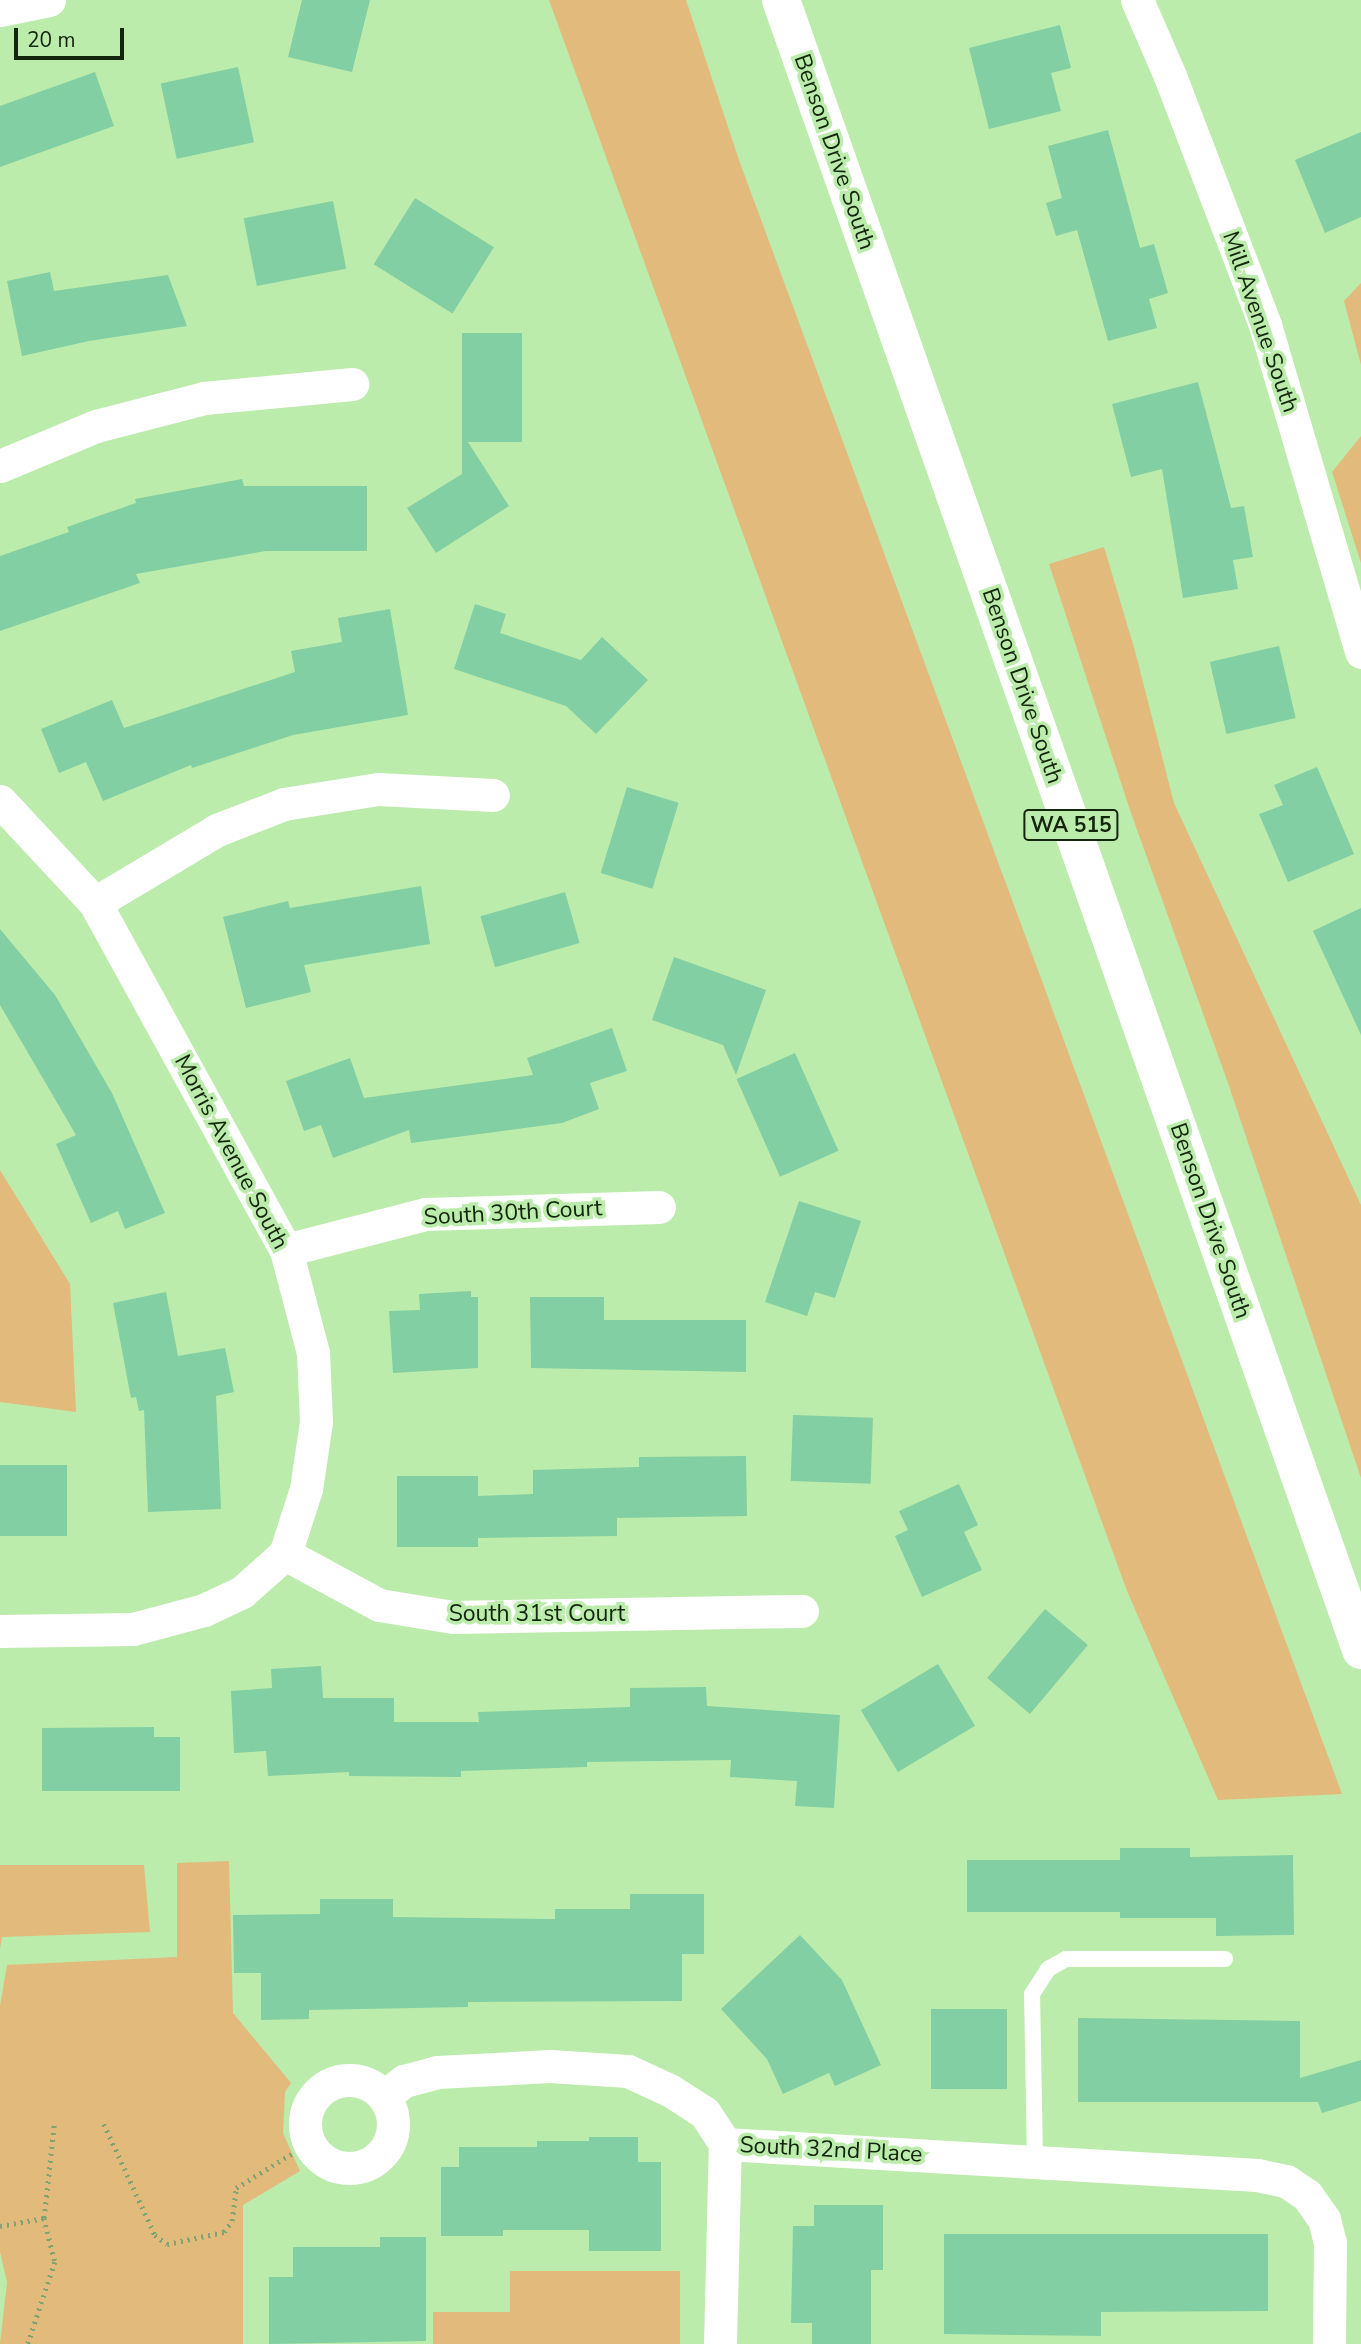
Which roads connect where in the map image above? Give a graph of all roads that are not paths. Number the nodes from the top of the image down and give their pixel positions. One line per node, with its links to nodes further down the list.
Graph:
1 (49, 0): 4 (street)
2 (780, 0): 16 (main road, Benson Drive South / WA 515)
3 (1137, 0): 7 (street, Mill Avenue South)
4 (0, 10)
5 (352, 384): 6 (street)
6 (0, 466)
7 (1361, 652)
8 (493, 795): 10 (street)
9 (0, 801): 10 (street, Morris Avenue South)
10 (95, 903): 12 (street, Morris Avenue South)
11 (659, 1207): 12 (street, South 30th Court)
12 (286, 1250): 13 (street, Morris Avenue South)
13 (285, 1554): 14 (street, South 31st Court); 15 (street)
14 (802, 1611)
15 (0, 1631)
16 (1361, 1650)
17 (1225, 1959): 20 (lane)
18 (384, 2097): 18 (street); 19 (street, South 32nd Place)
19 (725, 2144): 20 (street, South 32nd Place); 21 (street)
20 (1035, 2162): 22 (street, South 32nd Place)
21 (720, 2344)
22 (1329, 2344)

